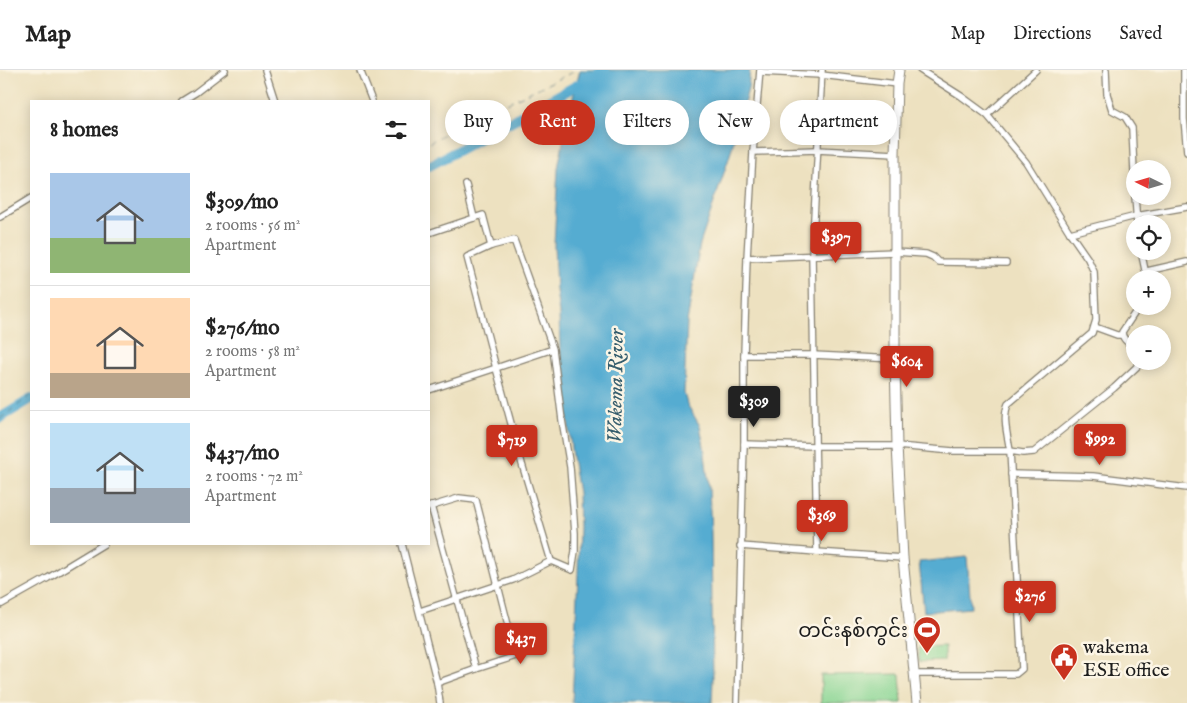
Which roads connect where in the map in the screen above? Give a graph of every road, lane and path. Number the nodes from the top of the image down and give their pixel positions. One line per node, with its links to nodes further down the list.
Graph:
1 (225, 70): 12 (street)
2 (264, 70): 13 (street)
3 (360, 70): 14 (street)
4 (899, 70): 11 (street)
5 (920, 70): 15 (street)
6 (1036, 70): 15 (street)
7 (1106, 70): 20 (street)
8 (1184, 70): 18 (street)
9 (760, 71): 10 (street); 17 (street)
10 (822, 72): 11 (street); 16 (street)
11 (897, 84): 19 (street)
12 (184, 100)
13 (275, 100)
14 (372, 100)
15 (987, 115): 29 (street)
16 (817, 150): 17 (street); 19 (street); 32 (street)
17 (753, 152): 33 (street)
18 (1187, 152)
19 (895, 154): 31 (street)
20 (1133, 160)
21 (466, 185): 26 (street)
22 (30, 199): 25 (street)
23 (1187, 206): 24 (street)
24 (1141, 215)
25 (0, 217)
26 (474, 218): 28 (street); 30 (street)
27 (1126, 219): 29 (street)
28 (430, 233)
29 (1070, 233): 38 (street)
30 (492, 246): 41 (street); 45 (street)
31 (895, 252): 32 (street); 36 (street); 44 (street)
32 (812, 255): 33 (street); 42 (street)
33 (747, 258): 43 (street)
34 (1143, 260): 35 (street)
35 (1187, 262)
36 (1006, 263)
37 (1133, 315): 39 (street)
38 (1095, 327): 39 (street); 51 (street)
39 (1122, 335): 40 (street)
40 (1126, 340)
41 (553, 349): 45 (street); 60 (street)
42 (813, 354): 43 (street); 44 (street); 49 (street)
43 (744, 355): 48 (street)
44 (895, 359): 50 (street)
45 (496, 368): 47 (street); 60 (street)
46 (1133, 370): 51 (street)
47 (430, 390)
48 (744, 444): 49 (street); 57 (street)
49 (815, 446): 50 (street); 58 (street)
50 (896, 446): 51 (street); 59 (street)
51 (1010, 451): 52 (street)
52 (1011, 474): 53 (street); 66 (street)
53 (1187, 488)
54 (430, 506): 61 (street); 62 (street)
55 (102, 545): 63 (street)
56 (402, 545): 64 (street)
57 (740, 546): 58 (street); 69 (street)
58 (817, 552): 59 (street)
59 (903, 558): 66 (street)
60 (551, 561): 61 (street)
61 (498, 585): 62 (street); 65 (street)
62 (458, 599): 64 (street); 65 (street)
63 (0, 605)
64 (420, 611): 67 (street)
65 (476, 669): 67 (street)
66 (914, 674): 70 (street)
67 (437, 684): 68 (street)
68 (440, 703)
69 (737, 703)
70 (917, 703)

